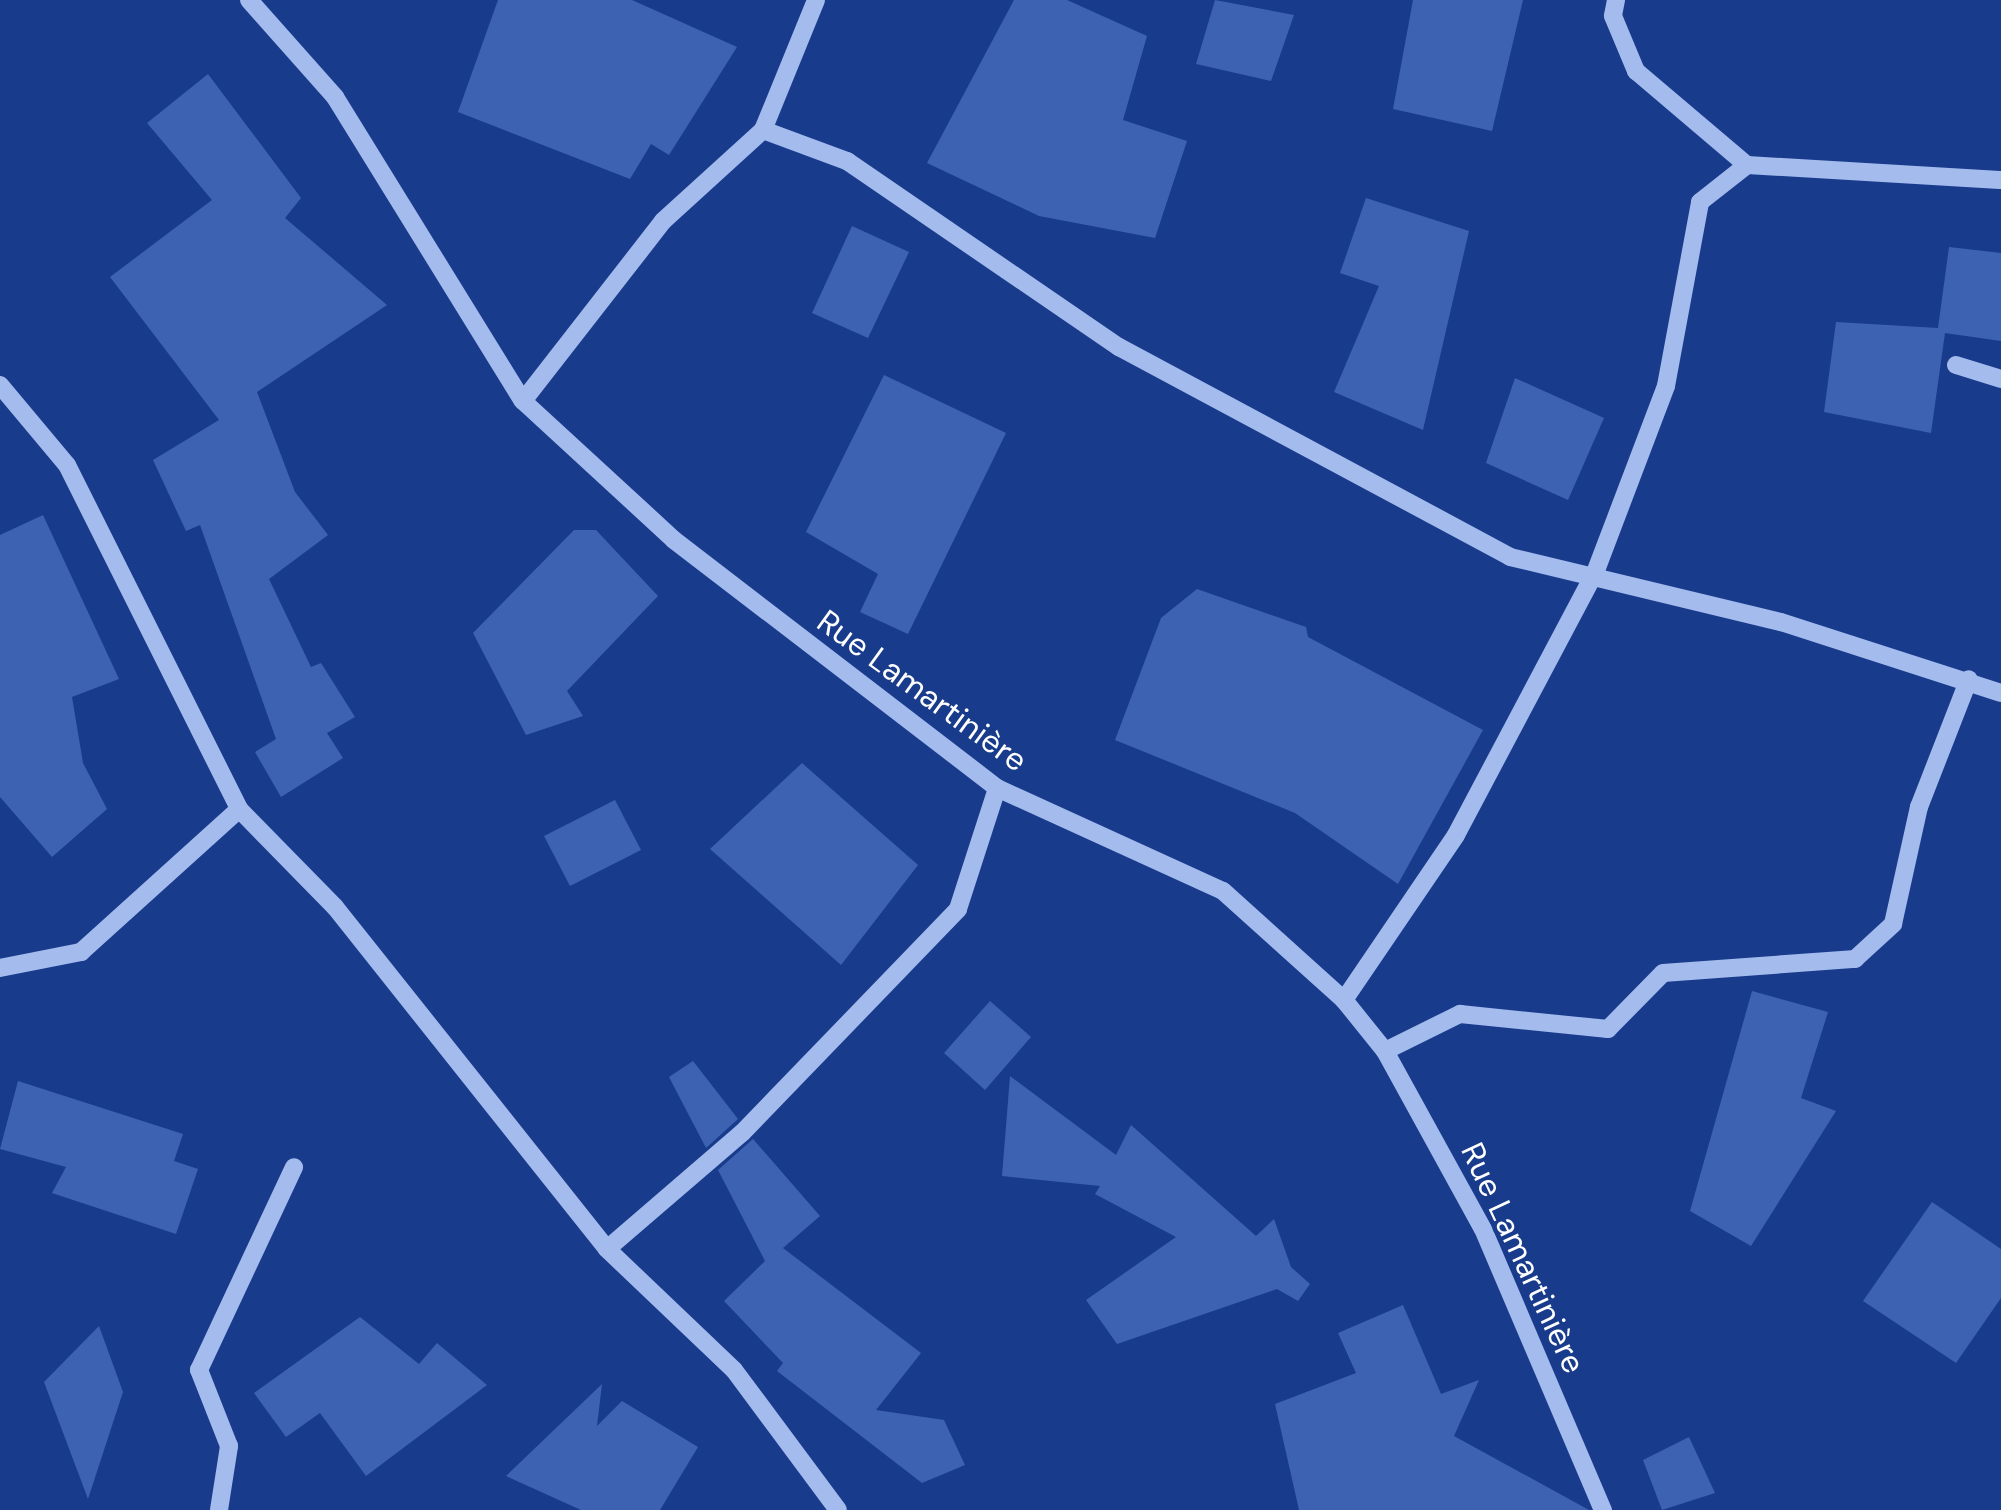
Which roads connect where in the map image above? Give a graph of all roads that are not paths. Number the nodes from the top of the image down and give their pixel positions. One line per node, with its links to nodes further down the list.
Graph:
1 (250, 0): 10 (street, Rue Lamartinière)
2 (816, 0): 4 (street)
3 (1616, 0): 5 (street)
4 (763, 130): 10 (street); 11 (street)
5 (1747, 165): 6 (street); 11 (street)
6 (2000, 180)
7 (1956, 365): 8 (street)
8 (2001, 379)
9 (0, 385): 15 (street)
10 (522, 402): 14 (street, Rue Lamartinière)
11 (1595, 573): 12 (street); 17 (street)
12 (1969, 678): 13 (street); 18 (street)
13 (2001, 692)
14 (997, 788): 17 (street, Rue Lamartinière); 20 (street)
15 (239, 809): 16 (street); 20 (street)
16 (0, 968)
17 (1344, 1000): 18 (street, Rue Lamartinière)
18 (1385, 1051): 23 (street, Rue Lamartinière)
19 (294, 1167): 21 (street)
20 (607, 1248): 22 (street)
21 (218, 1510)
22 (838, 1510)
23 (1603, 1510)

